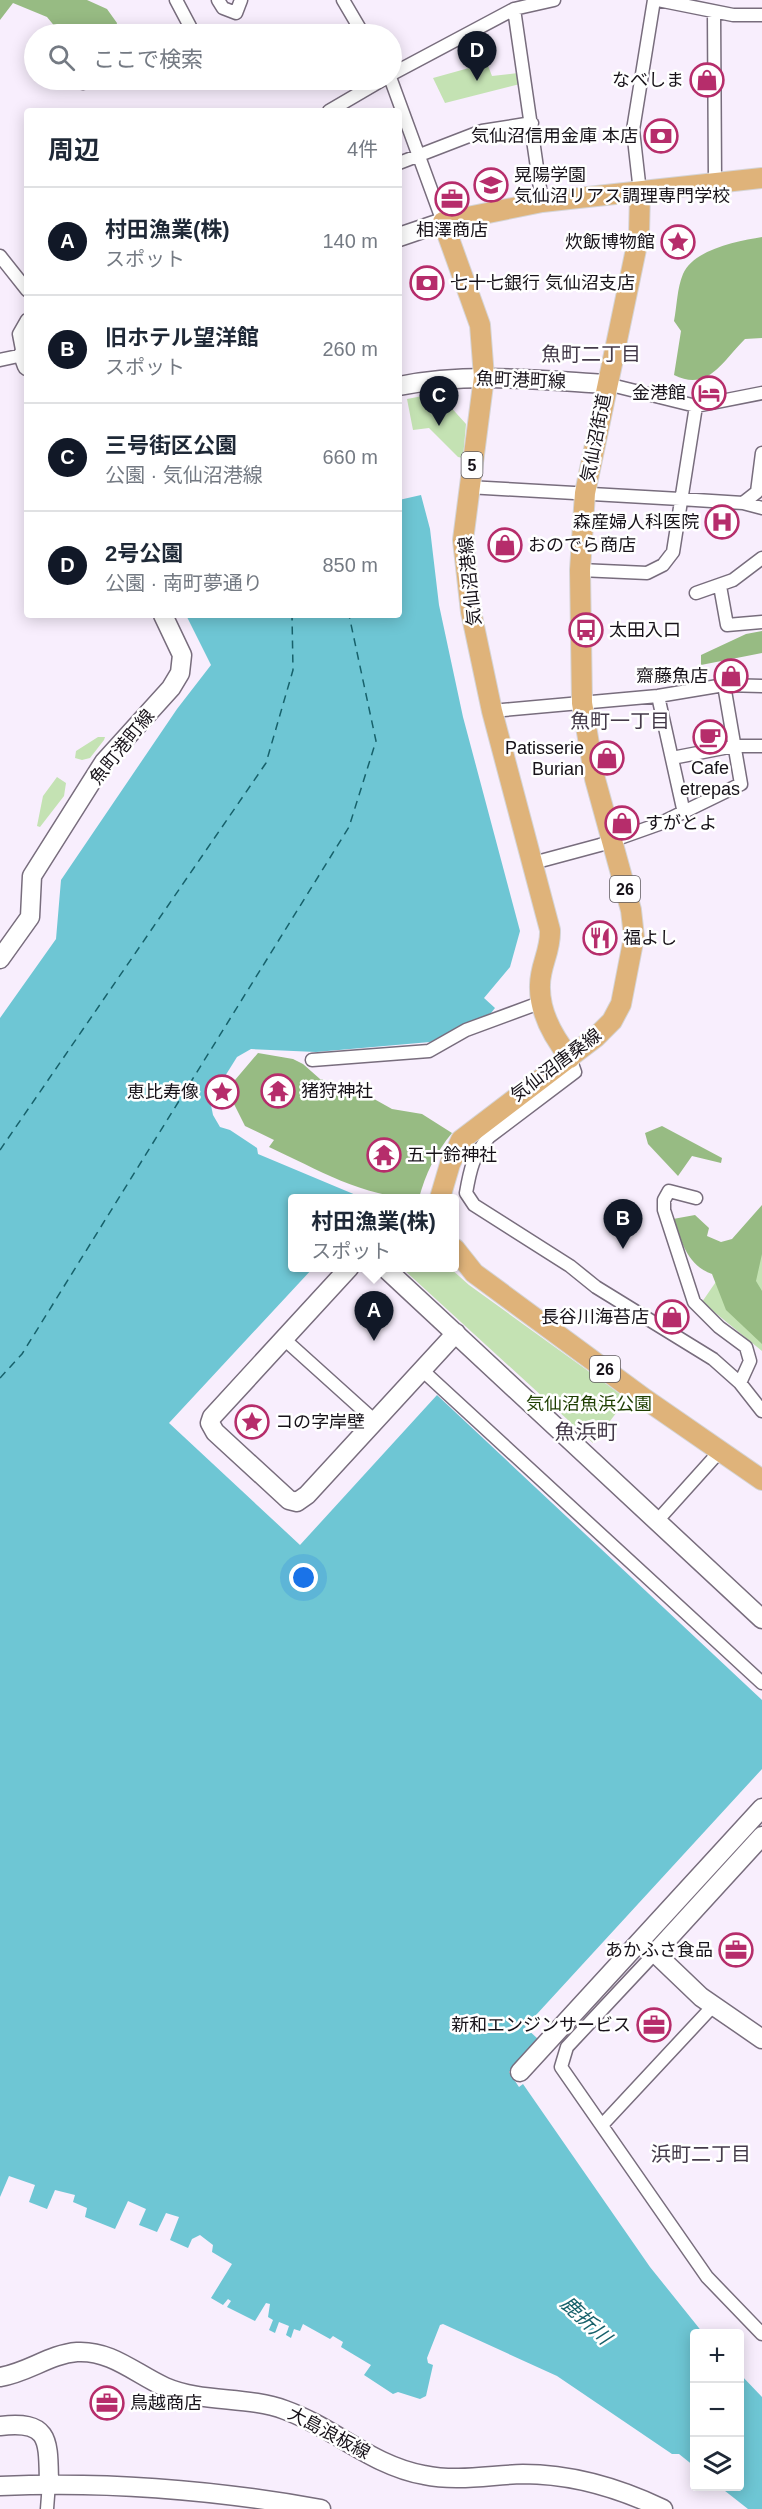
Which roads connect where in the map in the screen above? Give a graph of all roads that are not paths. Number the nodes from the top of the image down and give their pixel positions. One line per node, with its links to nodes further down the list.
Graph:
1 (176, 0): 10 (street)
2 (218, 0): 3 (street)
3 (240, 0)
4 (343, 0): 11 (street)
5 (554, 0): 7 (street)
6 (656, 0): 8 (street); 23 (street)
7 (514, 9): 12 (street); 18 (street)
8 (714, 12): 9 (street); 22 (street)
9 (762, 15)
10 (189, 24)
11 (357, 24)
12 (402, 69)
13 (365, 90): 15 (street)
14 (395, 90): 16 (street)
15 (334, 108)
16 (401, 108)
17 (402, 110): 19 (street)
18 (532, 123): 19 (street); 24 (street)
19 (419, 157): 20 (street); 25 (street)
20 (402, 162)
21 (762, 178): 22 (main road)
22 (715, 182): 23 (main road)
23 (640, 192): 24 (main road); 34 (main road, 気仙沼街道 / 26)
24 (542, 202): 25 (main road)
25 (443, 222): 26 (street); 33 (main road, 気仙沼港線 / 5)
26 (402, 236)
27 (0, 256): 28 (street)
28 (24, 286)
29 (24, 325): 30 (street)
30 (24, 351)
31 (24, 358): 32 (street)
32 (0, 360)
33 (484, 377): 34 (street, 魚町港町線); 35 (street, 魚町港町線); 39 (main road, 気仙沼港線 / 5)
34 (607, 384): 37 (street); 40 (main road, 気仙沼街道 / 26)
35 (402, 386)
36 (762, 393): 37 (street)
37 (696, 406): 41 (street)
38 (762, 453): 42 (street)
39 (468, 487): 40 (street); 54 (main road, 気仙沼港線 / 5)
40 (585, 493): 41 (street); 45 (main road, 気仙沼街道 / 26)
41 (680, 499): 42 (street); 45 (street)
42 (743, 503): 43 (street)
43 (762, 508)
44 (762, 558): 46 (street)
45 (580, 570): 53 (main road, 気仙沼街道 / 26)
46 (720, 586): 47 (street); 49 (street)
47 (696, 593)
48 (164, 618): 61 (street, 魚町港町線)
49 (762, 622)
50 (724, 685): 51 (street); 52 (street); 56 (street)
51 (762, 686)
52 (658, 696): 53 (street); 57 (street)
53 (582, 702): 54 (street); 59 (main road, 気仙沼唐桑線 / 26)
54 (492, 711): 60 (main road, 気仙沼港線 / 5)
55 (762, 746): 56 (street)
56 (734, 747): 57 (street); 58 (street)
57 (672, 758): 58 (street)
58 (684, 813): 59 (street)
59 (612, 842): 60 (street); 63 (main road, 気仙沼唐桑線 / 26)
60 (533, 863): 62 (main road, 気仙沼港線 / 5)
61 (0, 959)
62 (542, 1002): 63 (main road, 気仙沼港線 / 5); 64 (street)
63 (570, 1058): 65 (main road, 気仙沼唐桑線 / 26); 73 (street)
64 (312, 1060)
65 (441, 1194)
66 (696, 1198): 73 (street)
67 (459, 1255): 76 (main road, 26)
68 (345, 1272): 71 (street)
69 (389, 1272): 70 (street)
70 (456, 1333): 72 (street); 78 (street)
71 (284, 1339): 75 (street); 75 (street)
72 (422, 1370): 75 (street); 80 (street)
73 (740, 1383): 74 (street)
74 (762, 1411)
75 (375, 1421)
76 (720, 1451): 77 (main road, 26); 78 (street)
77 (762, 1480)
78 (657, 1521): 79 (street)
79 (762, 1619)
80 (762, 1683)
81 (762, 1808): 86 (street)
82 (762, 1836): 83 (street)
83 (654, 1953): 84 (street); 87 (street)
84 (713, 2006): 85 (street); 87 (street)
85 (762, 2039)
86 (520, 2072)
87 (603, 2124): 88 (street)
88 (762, 2334)
89 (0, 2377): 95 (street, 大島浪板線)
90 (0, 2426): 91 (street)
91 (49, 2483): 92 (street); 93 (street); 94 (street)
92 (0, 2486)
93 (47, 2509)
94 (321, 2509)
95 (663, 2509)

